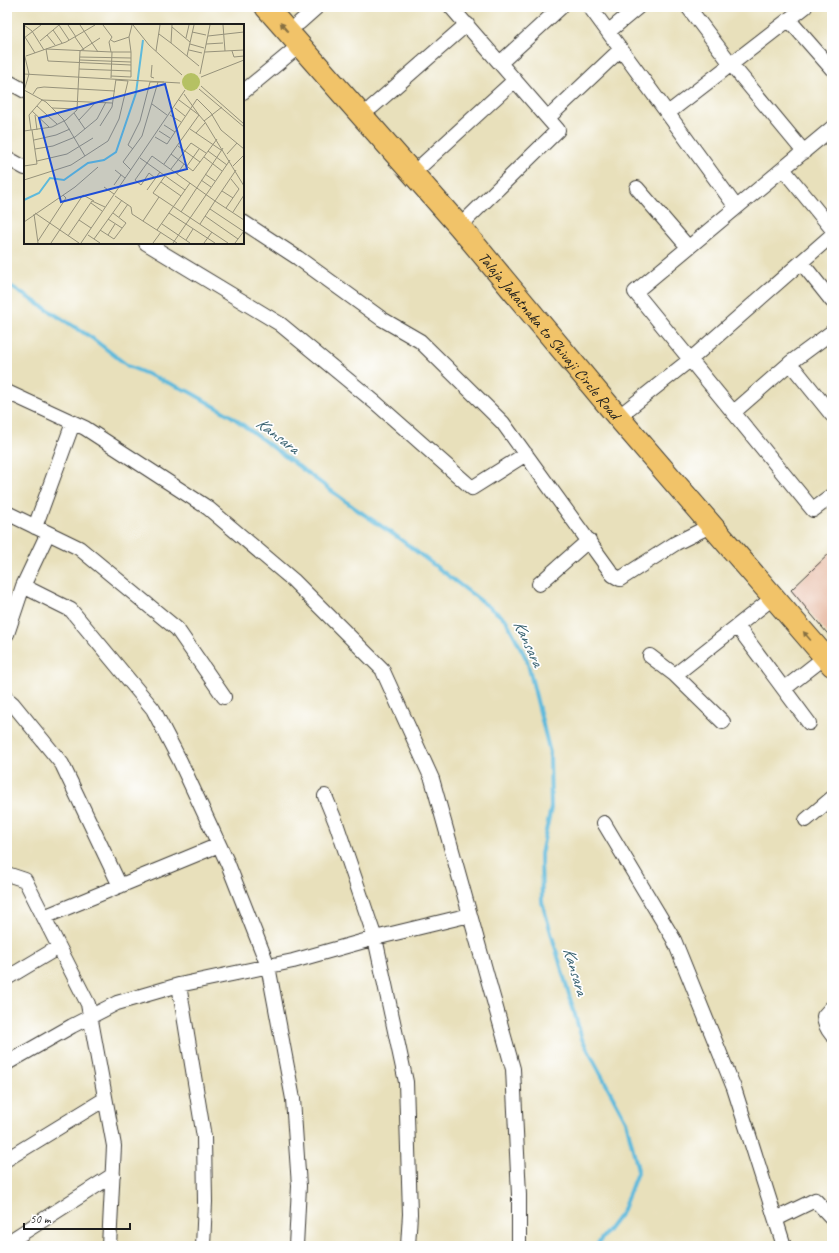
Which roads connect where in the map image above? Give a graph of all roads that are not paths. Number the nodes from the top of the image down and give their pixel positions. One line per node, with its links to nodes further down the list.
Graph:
1 (266, 7): 13 (highway, Talaja Jakatnaka to Shivaji Circle Road, one-way to 1)
2 (317, 7): 9 (street)
3 (452, 7): 11 (street)
4 (561, 7): 15 (street)
5 (590, 7): 12 (street)
6 (638, 7): 12 (street)
7 (688, 7): 16 (street)
8 (805, 7): 10 (street)
9 (292, 15): 22 (highway, Talaja Jakatnaka to Shivaji Circle Road)
10 (788, 20): 16 (street); 17 (street)
11 (467, 24): 15 (street); 22 (street)
12 (608, 32): 14 (street)
13 (300, 45): 21 (street); 46 (highway, Talaja Jakatnaka to Shivaji Circle Road)
14 (621, 49): 23 (street); 24 (street)
15 (500, 63): 18 (street)
16 (731, 64): 23 (street); 26 (street)
17 (832, 70)
18 (515, 80): 24 (street); 28 (street)
19 (7, 81): 20 (street)
20 (24, 88)
21 (244, 91)
22 (372, 107): 28 (highway, Talaja Jakatnaka to Shivaji Circle Road)
23 (668, 114): 32 (street)
24 (548, 118): 33 (street)
25 (832, 128): 26 (street)
26 (804, 152): 30 (street)
27 (7, 158): 29 (street)
28 (422, 165): 33 (highway, Talaja Jakatnaka to Shivaji Circle Road)
29 (24, 167)
30 (783, 169): 32 (street); 35 (street)
31 (637, 188): 38 (street)
32 (736, 208): 38 (street)
33 (468, 218): 46 (highway, Talaja Jakatnaka to Shivaji Circle Road)
34 (244, 223): 49 (street)
35 (832, 229)
36 (832, 235): 39 (street)
37 (148, 244): 49 (street)
38 (688, 247): 42 (street)
39 (801, 262): 40 (street); 42 (street)
40 (832, 301)
41 (832, 332): 43 (street)
42 (691, 359): 45 (street); 46 (street)
43 (790, 363): 45 (street); 47 (street)
44 (7, 392): 48 (street)
45 (734, 412): 50 (street)
46 (623, 413): 52 (highway, Talaja Jakatnaka to Shivaji Circle Road); 60 (highway, Talaja Jakatnaka to Shivaji Circle Road)
47 (832, 415)
48 (73, 423): 53 (street); 75 (street)
49 (526, 454): 54 (street)
50 (832, 496)
51 (7, 513): 53 (street)
52 (712, 525): 54 (street); 57 (highway, Talaja Jakatnaka to Shivaji Circle Road)
53 (42, 530): 56 (street); 64 (street)
54 (589, 540): 55 (street)
55 (539, 584)
56 (23, 586): 59 (street); 72 (street)
57 (774, 597): 58 (street); 60 (highway, Talaja Jakatnaka to Shivaji Circle Road, one-way to 57)
58 (737, 626): 62 (street); 63 (street)
59 (7, 634)
60 (830, 655): 63 (street)
61 (650, 656): 62 (street)
62 (675, 675): 66 (street)
63 (784, 689): 67 (street)
64 (224, 697)
65 (7, 699): 74 (street)
66 (723, 722)
67 (809, 722)
68 (325, 796): 77 (street)
69 (832, 798): 70 (street)
70 (806, 820)
71 (604, 823): 90 (street)
72 (219, 845): 74 (street); 79 (street)
73 (7, 875): 76 (street)
74 (120, 886): 76 (street)
75 (470, 915): 77 (street); 96 (street)
76 (44, 917): 78 (street)
77 (375, 938): 79 (street); 95 (street)
78 (59, 947): 80 (street); 83 (street)
79 (268, 966): 81 (street); 94 (street)
80 (7, 978)
81 (179, 986): 83 (street); 93 (street)
82 (832, 1007): 84 (street)
83 (90, 1017): 85 (street); 86 (street)
84 (832, 1035)
85 (7, 1063)
86 (106, 1098): 87 (street); 88 (street)
87 (7, 1159)
88 (113, 1175): 91 (street); 92 (street)
89 (832, 1218): 90 (street)
90 (776, 1219): 97 (street)
91 (7, 1243)
92 (109, 1246)
93 (203, 1246)
94 (296, 1246)
95 (408, 1246)
96 (519, 1246)
97 (784, 1246)

